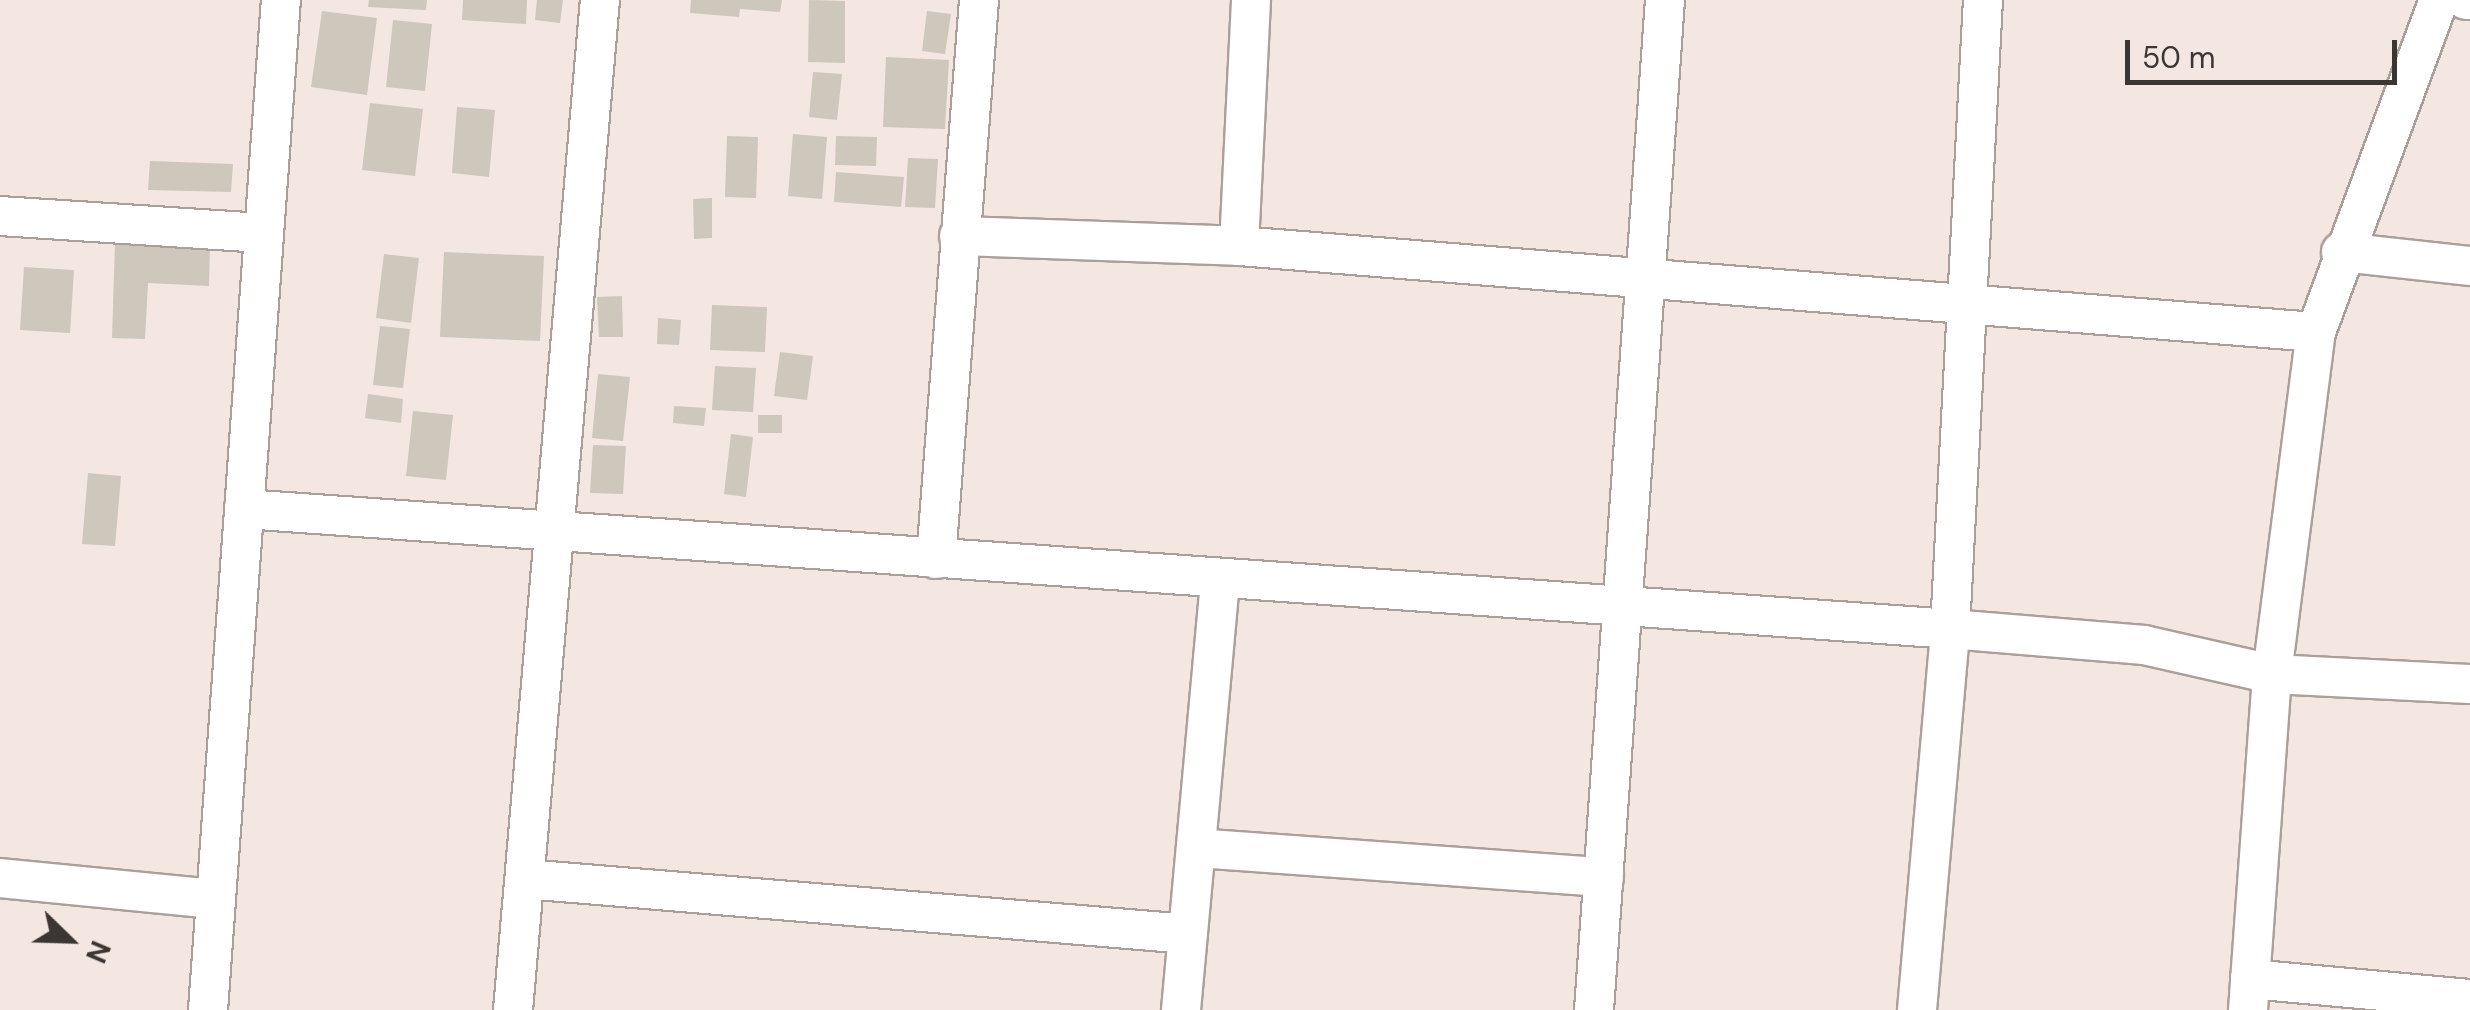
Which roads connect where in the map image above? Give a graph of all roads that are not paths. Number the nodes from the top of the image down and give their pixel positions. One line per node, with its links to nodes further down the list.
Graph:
1 (281, 0): 9 (street)
2 (600, 0): 18 (street)
3 (978, 0): 10 (street)
4 (1252, 0): 11 (street)
5 (1664, 0): 14 (street)
6 (1983, 0): 15 (street)
7 (2439, 0): 12 (street)
8 (0, 216): 9 (street)
9 (260, 233): 17 (street)
10 (958, 236): 11 (street); 19 (street)
11 (1239, 246): 14 (street)
12 (2340, 252): 13 (street); 16 (street)
13 (2470, 266)
14 (1646, 282): 15 (street); 21 (street)
15 (1966, 304): 16 (street); 22 (street)
16 (2316, 332): 23 (street)
17 (244, 508): 18 (street); 29 (street)
18 (554, 534): 19 (street); 28 (street)
19 (936, 559): 20 (street)
20 (1220, 580): 21 (street); 25 (street)
21 (1626, 605): 22 (street); 26 (street)
22 (1950, 629): 23 (street); 37 (street)
23 (2272, 674): 24 (street); 31 (street)
24 (2470, 684)
25 (1196, 848): 26 (street); 30 (street)
26 (1604, 876): 36 (street)
27 (0, 878): 29 (street)
28 (525, 880): 30 (street); 34 (street)
29 (213, 898): 33 (street)
30 (1188, 934): 35 (street)
31 (2249, 995): 32 (street)
32 (2470, 1000)
33 (208, 1010)
34 (514, 1010)
35 (1181, 1010)
36 (1594, 1010)
37 (1918, 1010)

